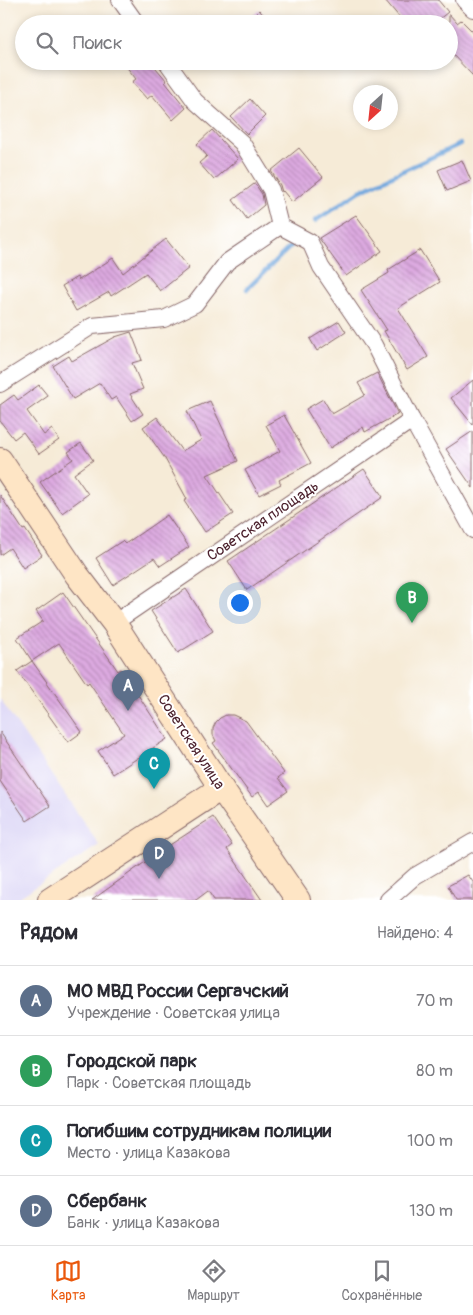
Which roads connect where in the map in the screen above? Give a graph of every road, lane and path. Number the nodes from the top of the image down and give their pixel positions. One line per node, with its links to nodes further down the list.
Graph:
1 (120, 0): 4 (street)
2 (464, 0): 3 (street)
3 (473, 9)
4 (131, 15)
5 (173, 70): 6 (street)
6 (280, 226): 7 (street); 8 (street)
7 (0, 384)
8 (412, 420): 10 (street); 11 (street, Советская площадь)
9 (0, 460): 11 (main road, Советская улица)
10 (473, 530)
11 (114, 623): 12 (main road, Советская улица)
12 (221, 788): 14 (main road); 15 (main road, Советская улица)
13 (473, 842): 16 (street)
14 (50, 900)
15 (298, 900)
16 (388, 900)

